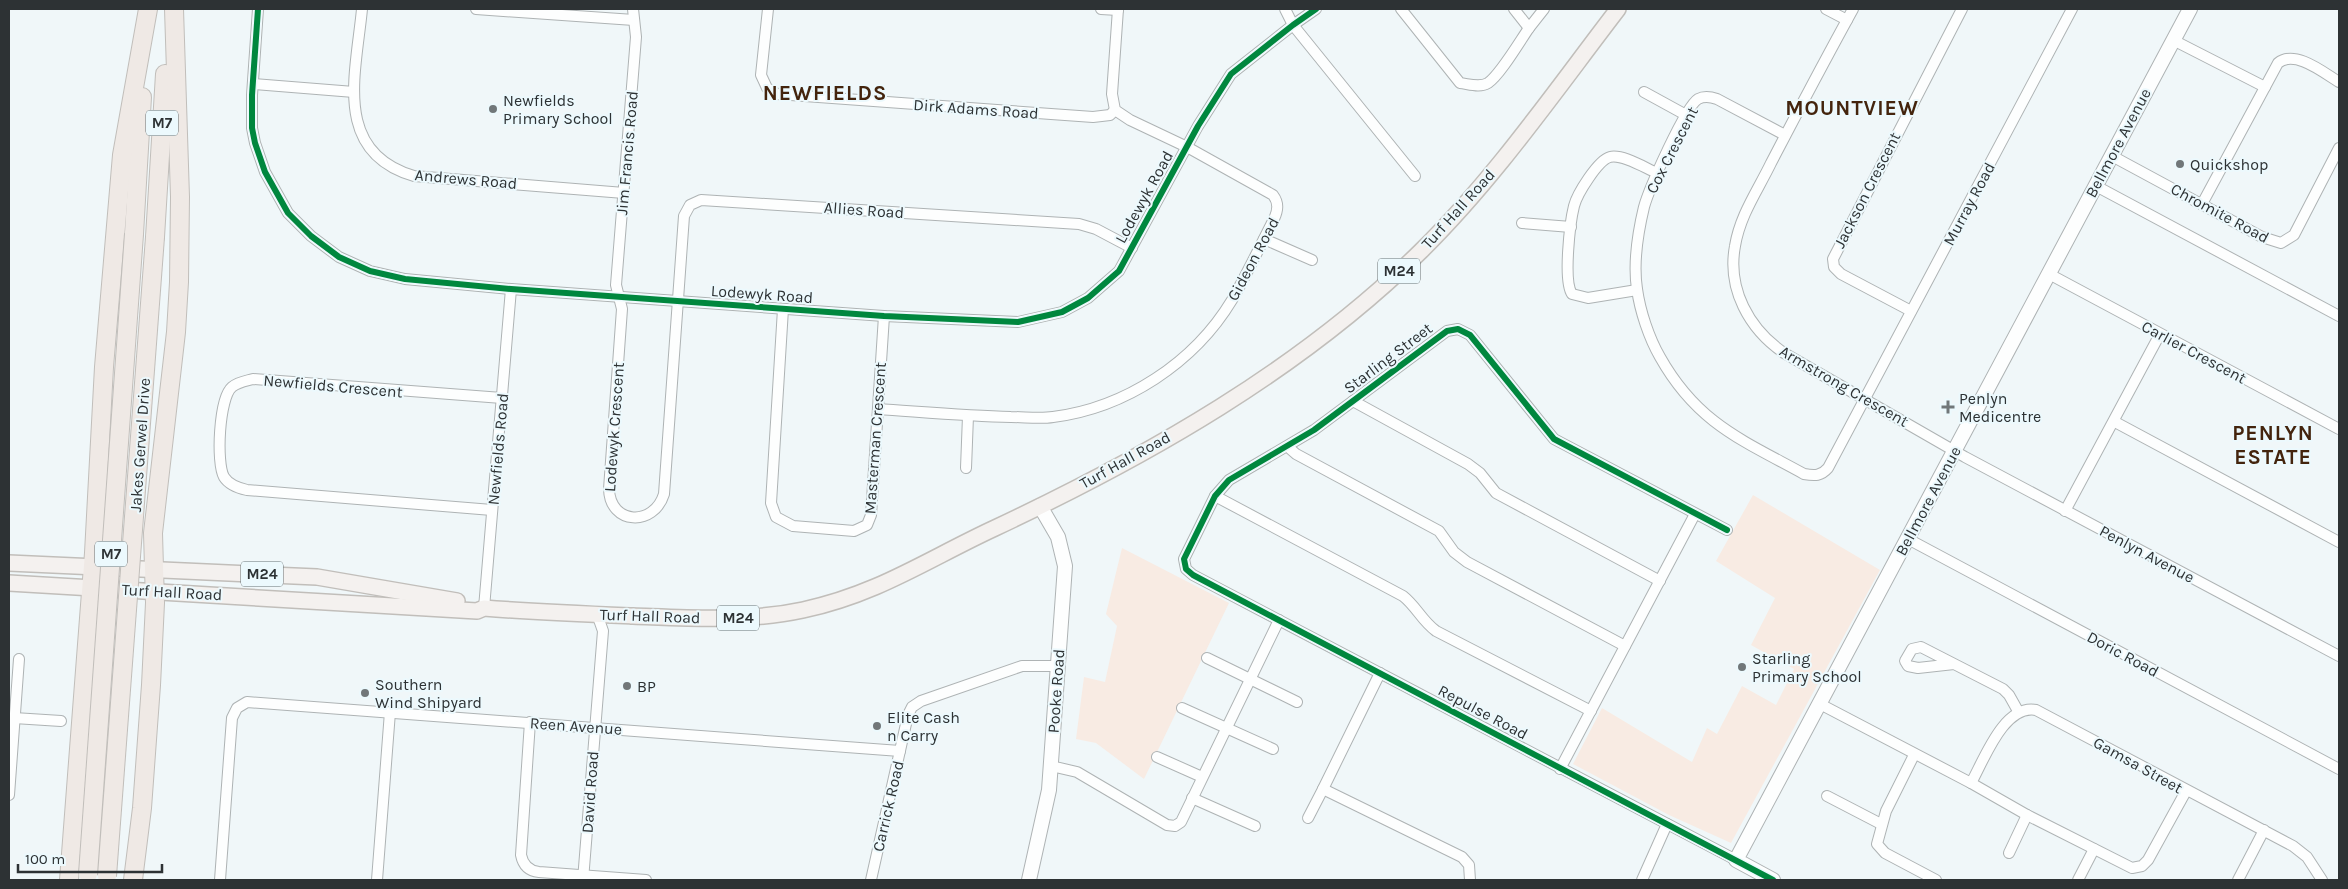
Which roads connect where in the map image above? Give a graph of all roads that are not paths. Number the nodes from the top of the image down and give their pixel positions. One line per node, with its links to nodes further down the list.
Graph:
1 (148, 9): 77 (highway); 129 (highway, Jakes Gerwel Drive / M7, bridge)
2 (170, 9): 130 (highway, Jakes Gerwel Drive / M7, bridge)
3 (174, 9): 78 (highway)
4 (258, 9): 27 (street, Lodewyk Road)
5 (362, 9): 29 (street, Andrews Road)
6 (476, 9): 21 (street)
7 (768, 9): 31 (street, Dirk Adams Road)
8 (1102, 9): 9 (street)
9 (1118, 9): 31 (street)
10 (1285, 9): 23 (street)
11 (1316, 9): 23 (street, Lodewyk Road)
12 (1401, 9): 24 (street)
13 (1514, 9): 24 (street)
14 (1544, 9): 24 (street)
15 (1618, 9): 68 (main road, Turf Hall Road / M24)
16 (1826, 9): 22 (street)
17 (1853, 9): 22 (street, Armstrong Crescent)
18 (1962, 9): 53 (street, Jackson Crescent)
19 (2072, 9): 53 (street, Murray Road)
20 (2190, 9): 25 (street, Bellmore Avenue)
21 (634, 14): 40 (street, Jim Francis Road)
22 (1847, 20): 33 (street, Armstrong Crescent)
23 (1293, 25): 34 (street, Lodewyk Road); 38 (street)
24 (1529, 28)
25 (2173, 40): 28 (street); 36 (street, Bellmore Avenue)
26 (2339, 82): 28 (street)
27 (252, 84): 29 (street); 48 (street, Lodewyk Road)
28 (2265, 87): 41 (street)
29 (354, 92): 40 (street, Andrews Road)
30 (1644, 92): 32 (street)
31 (1115, 110): 34 (street, Gideon Road)
32 (1686, 115): 33 (street, Cox Crescent); 37 (street, Cox Crescent)
33 (1785, 135): 58 (street, Armstrong Crescent)
34 (1187, 147): 44 (street, Gideon Road); 45 (street, Lodewyk Road)
35 (2339, 148): 41 (street, Chromite Road)
36 (2112, 156): 39 (street, Bellmore Avenue); 41 (street, Chromite Road)
37 (1657, 173): 43 (street); 49 (street, Cox Crescent)
38 (1415, 176)
39 (2096, 186): 47 (street, Bellmore Avenue); 55 (street)
40 (624, 192): 50 (street, Jim Francis Road)
41 (2202, 204)
42 (1522, 223): 43 (street)
43 (1571, 228): 49 (street)
44 (1264, 239): 46 (street); 61 (street, Gideon Road)
45 (1132, 248): 51 (street, Allies Road); 54 (street, Lodewyk Road)
46 (1312, 260)
47 (2049, 274): 56 (street, Carlier Crescent); 65 (street, Bellmore Avenue)
48 (511, 290): 50 (street, Lodewyk Road); 57 (street, Newfields Road)
49 (1637, 290): 58 (street, Cox Crescent)
50 (619, 298): 51 (street, Lodewyk Road); 51 (street, Lodewyk Crescent)
51 (678, 302): 52 (street, Lodewyk Road)
52 (783, 309): 54 (street, Lodewyk Road); 60 (street, Masterman Crescent)
53 (1911, 311): 58 (street, Murray Road)
54 (884, 316): 60 (street, Masterman Crescent)
55 (2339, 316)
56 (2160, 334): 62 (street); 63 (street, Carlier Crescent)
57 (502, 398): 69 (street, Newfields Road); 69 (street, Newfields Crescent)
58 (1866, 398): 65 (street, Armstrong Crescent)
59 (1353, 401): 64 (street, Starling Street); 71 (street, Starling Street); 79 (street)
60 (878, 409): 61 (street, Gideon Road)
61 (968, 416): 66 (street)
62 (2115, 422): 70 (street); 74 (street)
63 (2339, 429)
64 (1288, 447): 67 (street, Starling Street); 86 (street)
65 (1954, 451): 70 (street, Penlyn Avenue); 73 (street, Bellmore Avenue)
66 (966, 468)
67 (1215, 496): 76 (street, Starling Street); 99 (street)
68 (1040, 506): 84 (main road, Turf Hall Road / M24); 91 (street, Pooke Road)
69 (492, 510): 83 (street, Newfields Road)
70 (2066, 511): 87 (street, Penlyn Avenue)
71 (1695, 514): 72 (street, Starling Street); 79 (street)
72 (1727, 530)
73 (1908, 539): 95 (street, Bellmore Avenue); 111 (street, Doric Road)
74 (2339, 542)
75 (9, 563): 77 (main road, Turf Hall Road / M24)
76 (1184, 565): 85 (street, Repulse Road)
77 (93, 568): 78 (main road, Turf Hall Road / M24); 81 (highway)
78 (154, 570): 82 (highway); 83 (main road, Turf Hall Road / M24)
79 (1660, 581): 86 (street)
80 (9, 583): 81 (main road, Turf Hall Road / M24)
81 (91, 588): 82 (main road, Turf Hall Road / M24); 132 (highway)
82 (155, 591): 83 (main road, Turf Hall Road / M24); 133 (highway)
83 (484, 608): 84 (main road, Turf Hall Road / M24)
84 (597, 614): 103 (street, David Road)
85 (1279, 620): 92 (street, Repulse Road); 93 (street)
86 (1624, 646): 99 (street)
87 (2339, 656)
88 (1207, 658): 93 (street)
89 (19, 659): 100 (street)
90 (1954, 664): 97 (street)
91 (1058, 666): 106 (street, Carrick Road); 109 (street, Pooke Road)
92 (1380, 673): 110 (street, Repulse Road); 114 (street)
93 (1250, 679): 94 (street); 104 (street)
94 (1297, 702)
95 (1820, 704): 107 (street); 127 (street, Bellmore Avenue)
96 (1182, 708): 104 (street)
97 (2018, 711): 113 (street); 115 (street, Gamsa Street)
98 (390, 712): 102 (street, Reen Avenue); 134 (street, Reen Avenue); 135 (street)
99 (1591, 712): 110 (street)
100 (14, 718): 101 (street); 116 (street)
101 (61, 721)
102 (530, 722): 103 (street, Reen Avenue); 131 (street)
103 (595, 727): 106 (street, Reen Avenue); 131 (street, David Road)
104 (1226, 729): 105 (street); 112 (street)
105 (1273, 749)
106 (900, 751): 137 (street, Carrick Road)
107 (1914, 755): 113 (street); 122 (street)
108 (1157, 756): 112 (street)
109 (1051, 766): 118 (street); 138 (street, Pooke Road)
110 (1560, 768): 121 (street, Repulse Road)
111 (2339, 769)
112 (1202, 778): 118 (street)
113 (1971, 784): 119 (street)
114 (1323, 789): 120 (street); 139 (street)
115 (2186, 791): 124 (street, Gamsa Street); 125 (street)
116 (9, 795)
117 (1826, 796): 122 (street)
118 (1192, 798): 123 (street)
119 (2027, 815): 125 (street); 126 (street)
120 (1308, 818)
121 (1667, 824): 127 (street, Repulse Road); 140 (street)
122 (1881, 824): 142 (street)
123 (1255, 826)
124 (2264, 830): 144 (street); 145 (street, Gamsa Street)
125 (2094, 849): 143 (street)
126 (2010, 853)
127 (1736, 860): 128 (street, Repulse Road)
128 (1757, 876): 141 (street, Repulse Road)
129 (88, 877)
130 (107, 878)
131 (584, 878): 136 (street)
132 (68, 880)
133 (133, 880)
134 (220, 880)
135 (377, 880)
136 (646, 880)
137 (871, 880)
138 (1029, 880)
139 (1470, 880)
140 (1642, 880)
141 (1773, 880)
142 (1936, 880)
143 (2078, 880)
144 (2238, 880)
145 (2322, 880)

